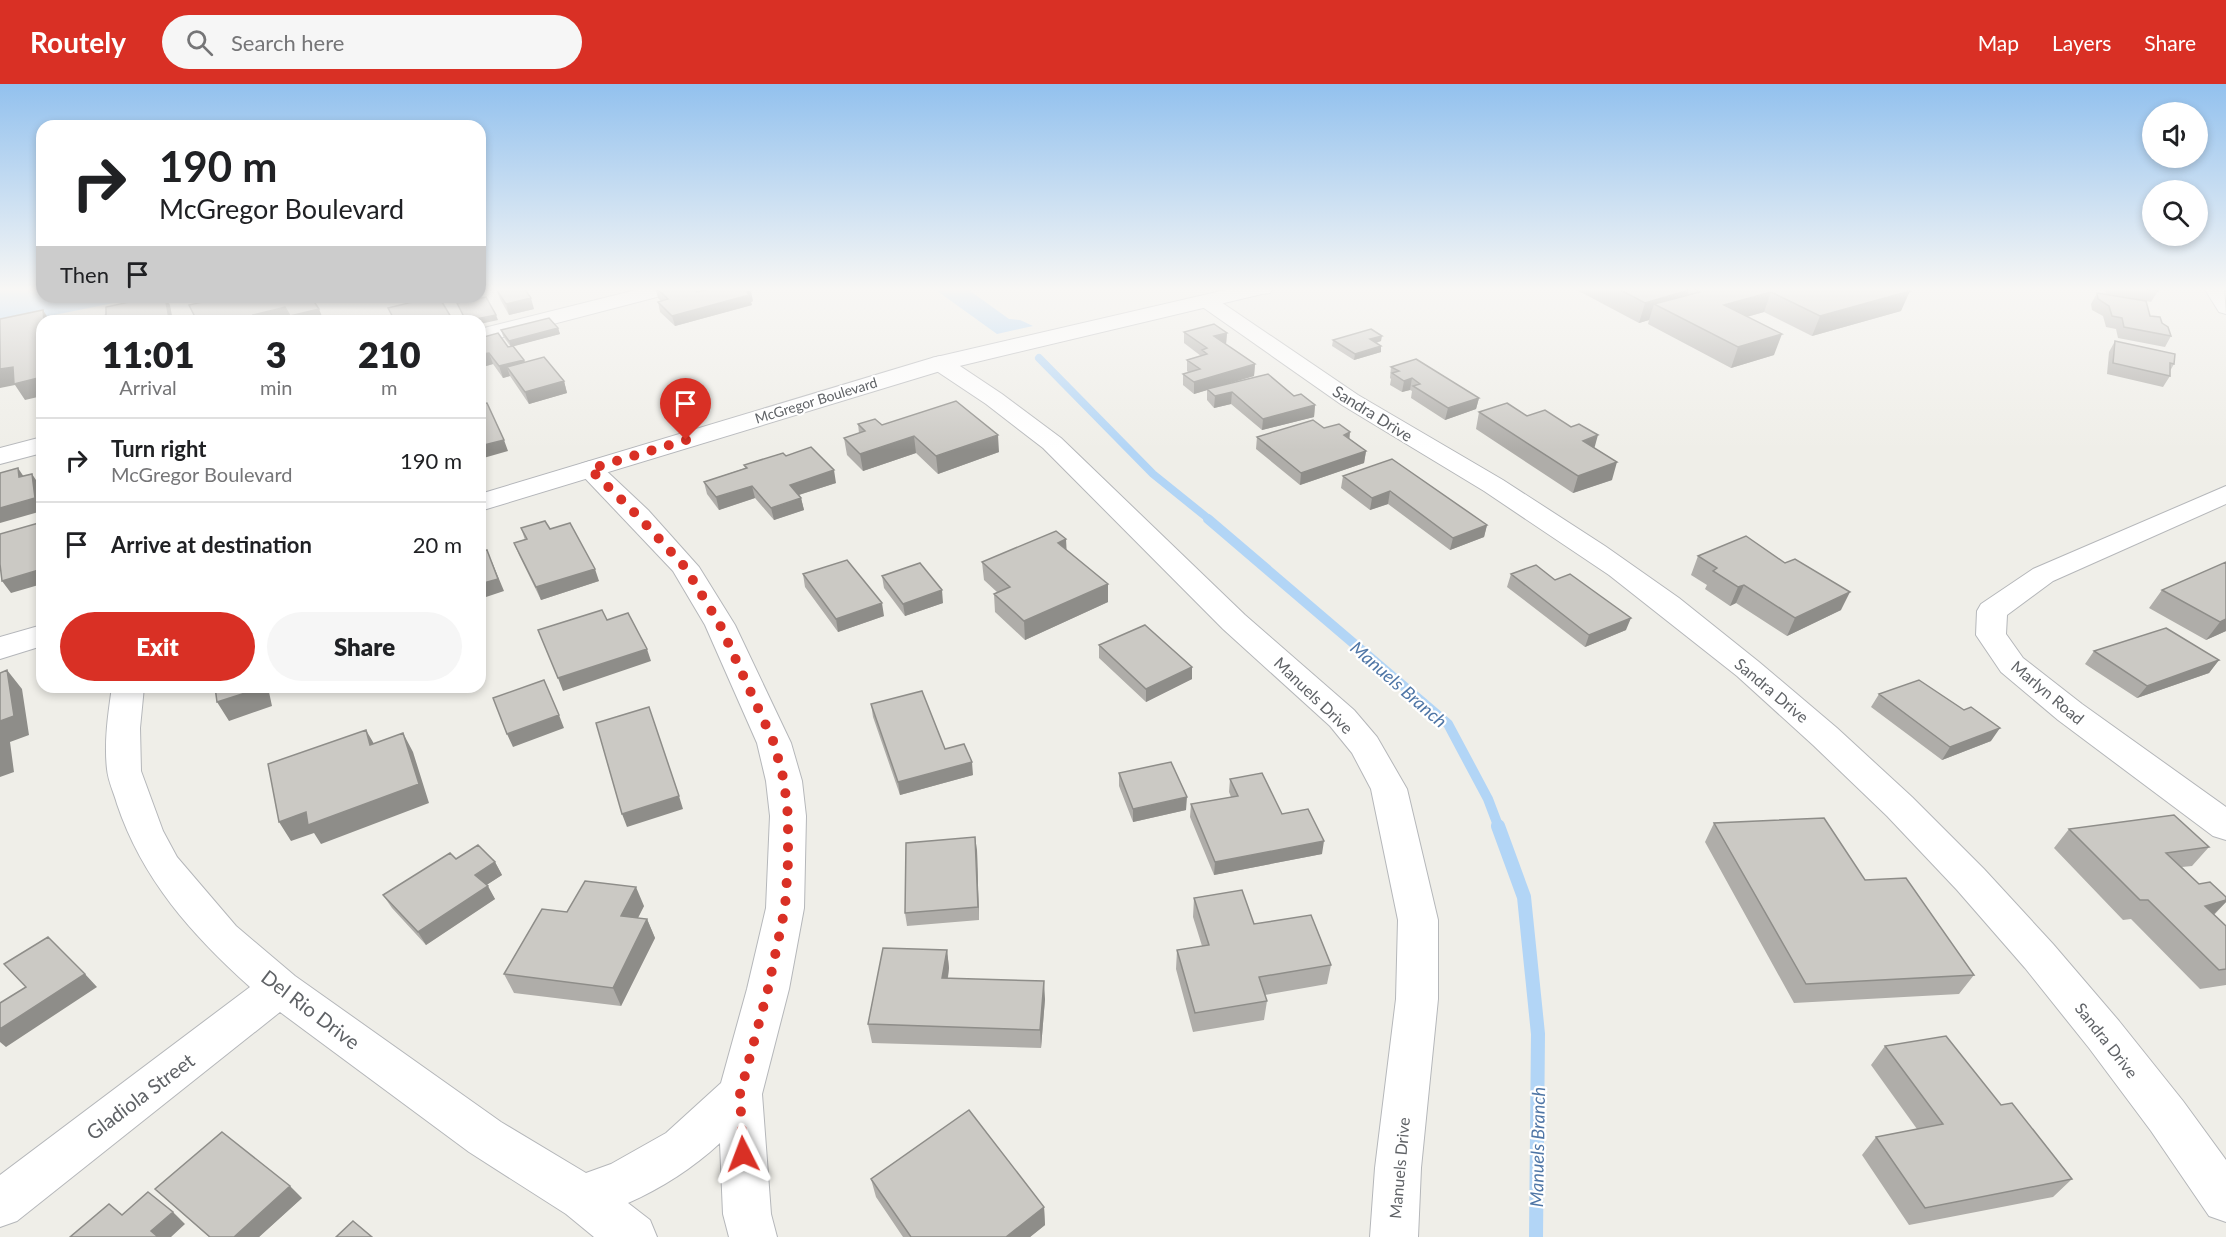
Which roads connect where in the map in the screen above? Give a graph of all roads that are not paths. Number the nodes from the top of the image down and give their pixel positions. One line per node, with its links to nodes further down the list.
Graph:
1 (1025, 342): 3 (main road, McGregor Boulevard)
2 (1266, 342): 16 (street, Sandra Drive)
3 (940, 363): 6 (main road, McGregor Boulevard); 20 (street, Manuels Drive)
4 (36, 447): 5 (street)
5 (0, 456)
6 (590, 469): 8 (main road, McGregor Boulevard); 14 (street)
7 (2226, 494): 12 (street, Marlyn Road)
8 (486, 501)
9 (36, 637): 10 (main road)
10 (0, 648)
11 (127, 693): 13 (street, Del Rio Drive)
12 (2226, 826)
13 (280, 988): 15 (street, Del Rio Drive); 17 (street, Gladiola Street)
14 (740, 1094): 15 (street); 19 (street)
15 (583, 1198): 18 (street, Del Rio Drive)
16 (2226, 1199)
17 (0, 1204)
18 (633, 1237)
19 (753, 1237)
20 (1394, 1237)

